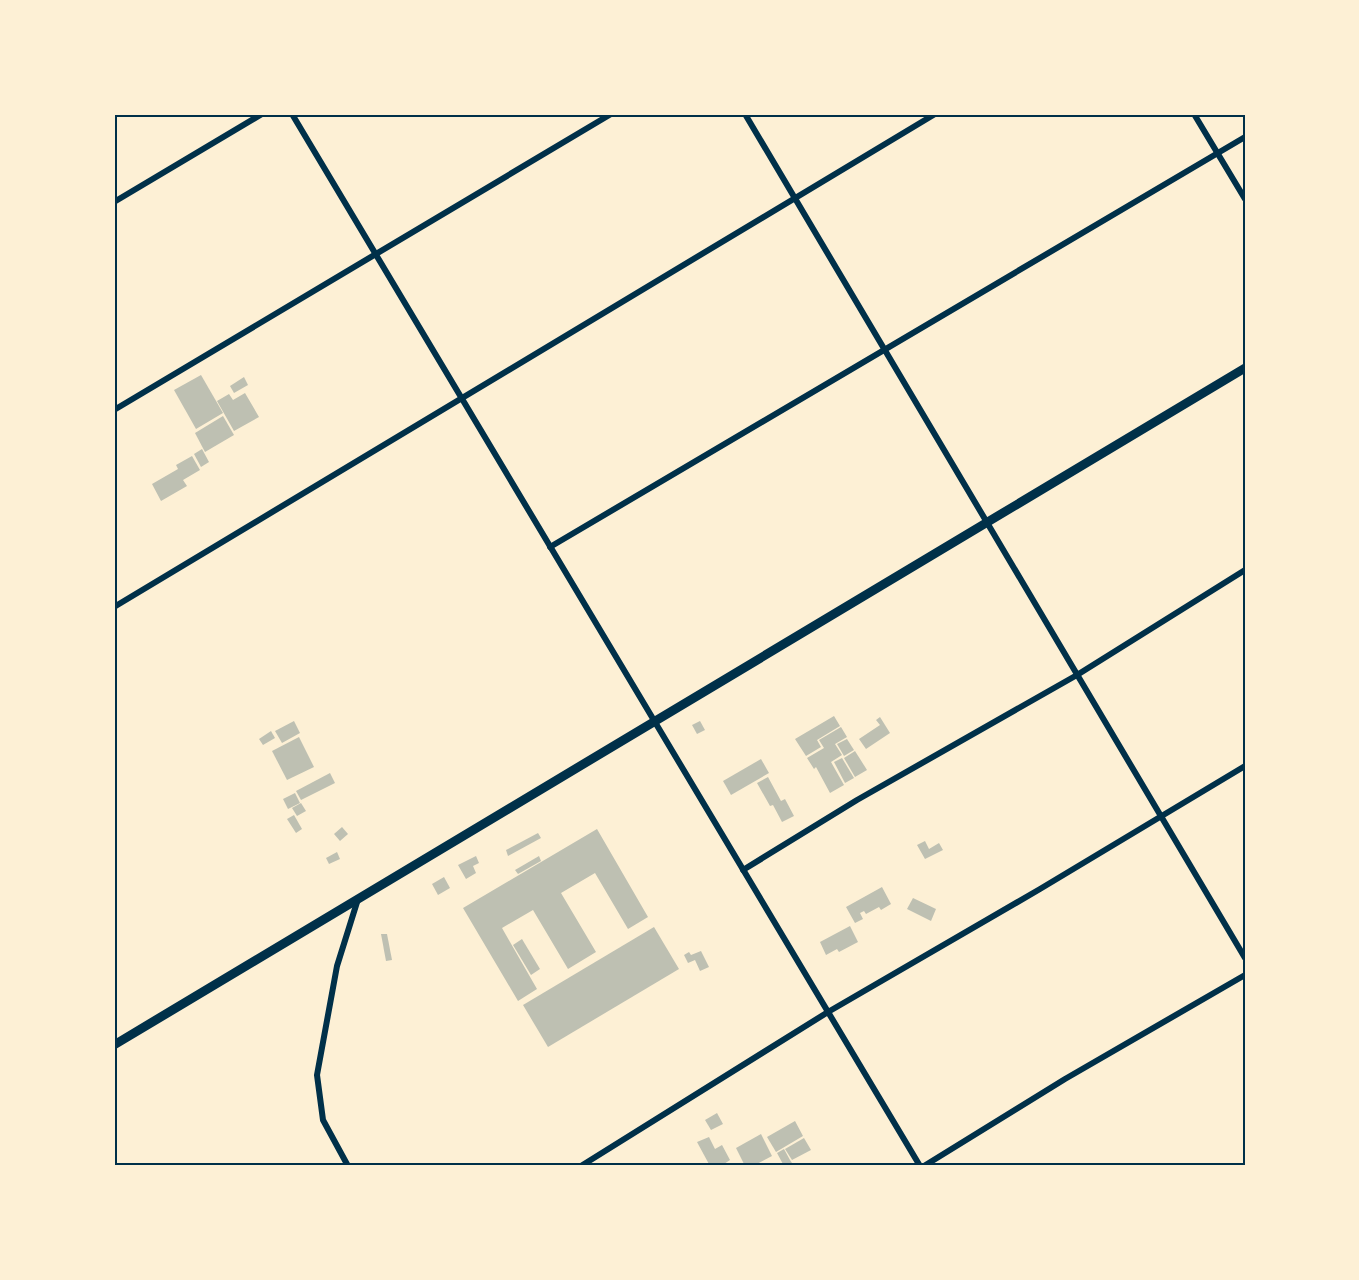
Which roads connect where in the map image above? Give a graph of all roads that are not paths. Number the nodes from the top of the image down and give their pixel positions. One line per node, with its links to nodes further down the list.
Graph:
1 (262, 114): 11 (street)
2 (292, 114): 12 (street)
3 (611, 114): 12 (street)
4 (745, 114): 9 (street)
5 (935, 114): 9 (street)
6 (1194, 114): 8 (street)
7 (1245, 137): 8 (street)
8 (1218, 154): 10 (street); 13 (street)
9 (795, 198): 13 (street); 15 (street)
10 (1245, 199)
11 (114, 202)
12 (376, 254): 15 (street); 16 (street)
13 (885, 350): 17 (street); 18 (street)
14 (1245, 368): 17 (street)
15 (461, 398): 18 (street); 20 (street)
16 (114, 410)
17 (987, 522): 21 (street); 22 (street)
18 (550, 547): 22 (street)
19 (1245, 570): 21 (street)
20 (114, 607)
21 (1077, 675): 24 (street); 25 (street)
22 (654, 721): 25 (street); 26 (street)
23 (1245, 765): 24 (street)
24 (1161, 816): 27 (street); 29 (street)
25 (743, 870): 29 (street)
26 (359, 898): 30 (street); 31 (street)
27 (1245, 958)
28 (1245, 975): 33 (street)
29 (828, 1012): 32 (street); 33 (street)
30 (114, 1045)
31 (348, 1166)
32 (581, 1166)
33 (922, 1166)

